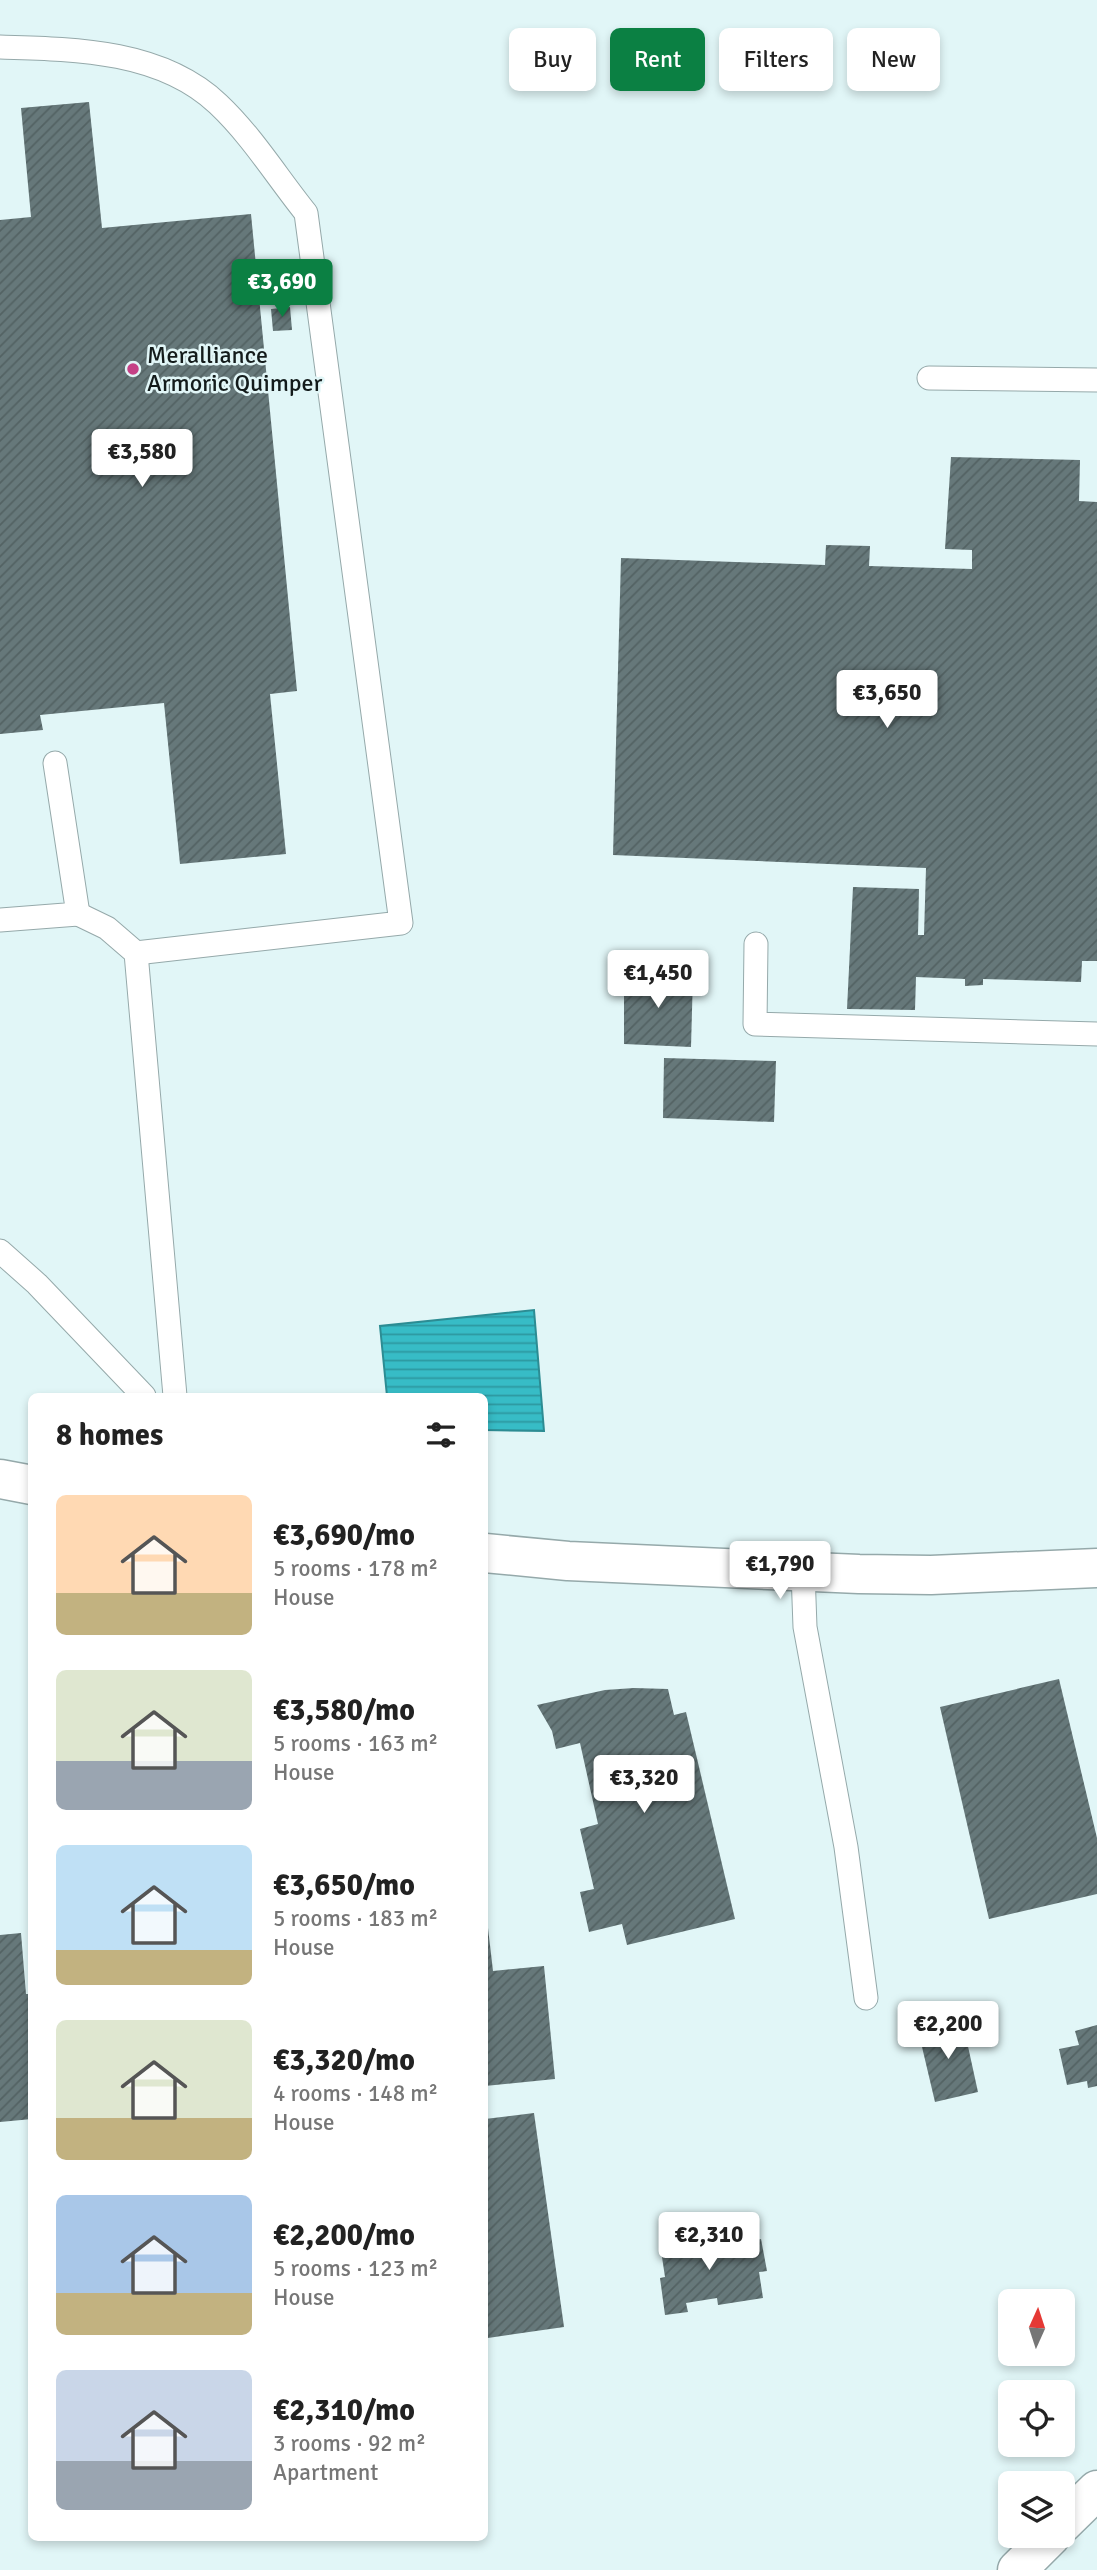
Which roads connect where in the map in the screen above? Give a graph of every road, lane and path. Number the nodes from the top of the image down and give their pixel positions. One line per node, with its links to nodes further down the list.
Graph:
1 (0, 47): 8 (lane)
2 (929, 378): 3 (lane)
3 (1097, 380)
4 (55, 764): 5 (lane)
5 (78, 914): 6 (lane); 8 (lane)
6 (0, 920)
7 (756, 944): 9 (lane)
8 (136, 953): 12 (lane)
9 (1097, 1034)
10 (0, 1251): 11 (lane)
11 (141, 1393)
12 (175, 1393)
13 (0, 1479): 14 (street)
14 (28, 1484)
15 (488, 1553): 17 (street)
16 (1097, 1568): 17 (street)
17 (803, 1572): 18 (lane)
18 (866, 1998)
19 (1097, 2490): 20 (street)
20 (1075, 2511)
21 (1039, 2548): 22 (street)
22 (1017, 2570)

